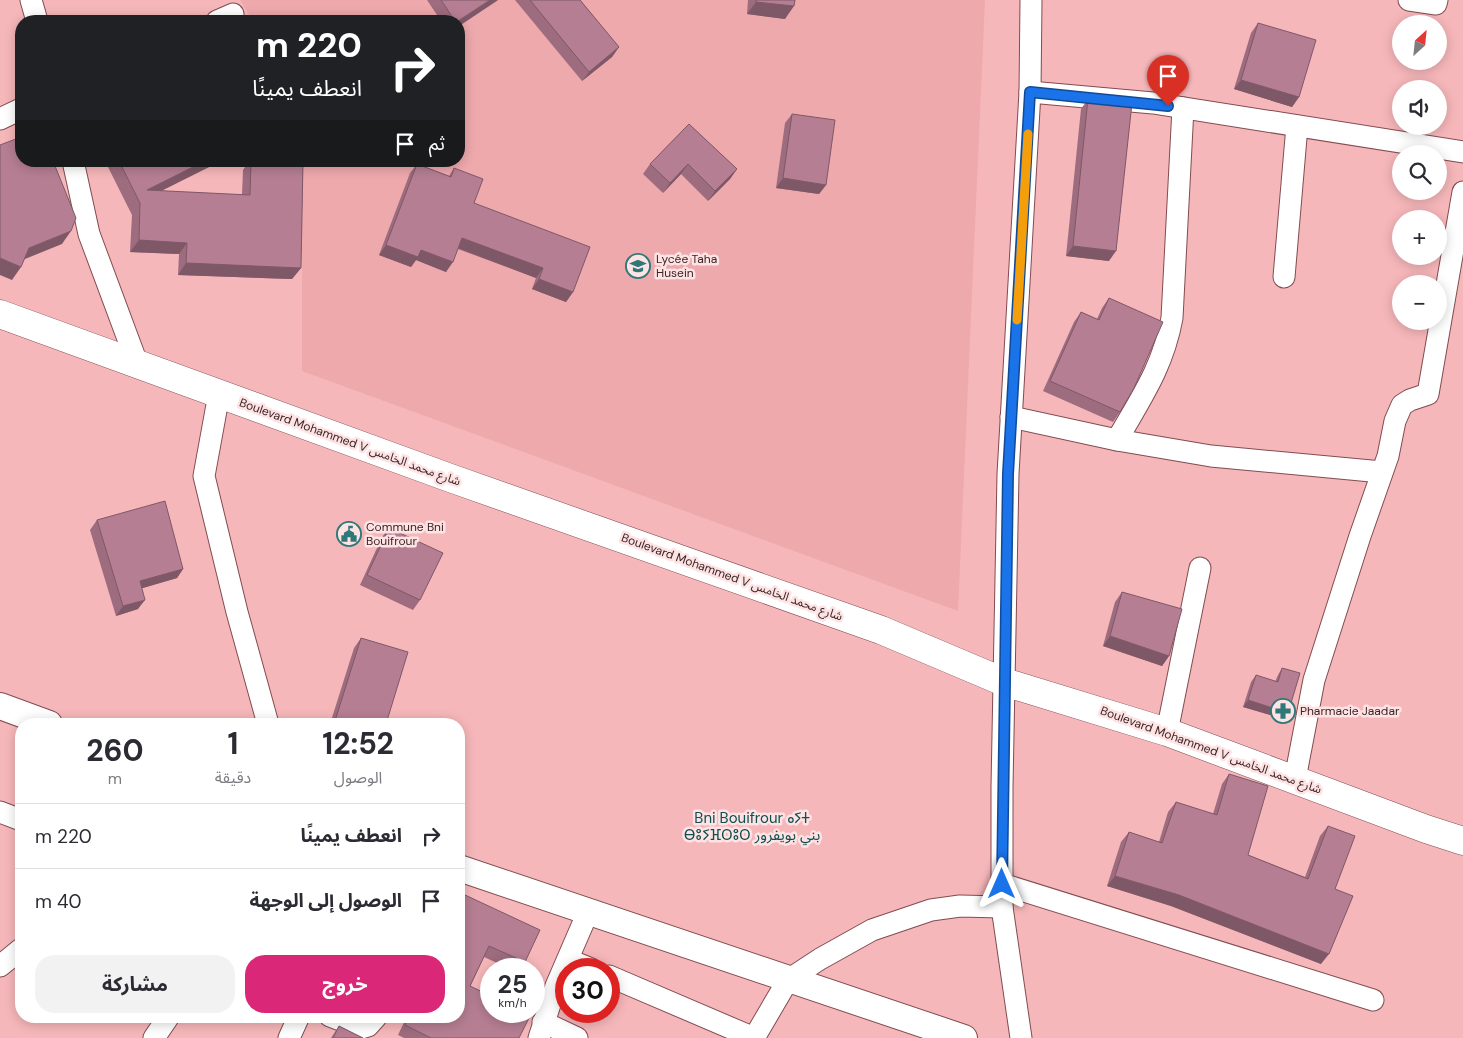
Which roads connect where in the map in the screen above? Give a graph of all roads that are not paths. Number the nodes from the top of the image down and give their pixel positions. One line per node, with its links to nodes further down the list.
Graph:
1 (31, 0): 5 (street)
2 (1032, 0): 6 (street)
3 (1409, 0): 4 (street)
4 (1437, 0)
5 (35, 15)
6 (1030, 92): 7 (street); 19 (street)
7 (1183, 108): 10 (street); 20 (street)
8 (15, 112): 9 (street)
9 (0, 119)
10 (1297, 126): 11 (street); 15 (street)
11 (1463, 152)
12 (74, 167): 17 (street)
13 (1463, 192): 14 (street)
14 (1458, 251): 21 (street)
15 (1284, 277)
16 (0, 314): 17 (main road, Boulevard Mohammed V شارع محمد الخامس)
17 (138, 363): 18 (main road, Boulevard Mohammed V شارع محمد الخامس)
18 (219, 394): 23 (main road, Boulevard Mohammed V شارع محمد الخامس); 26 (street)
19 (1011, 417): 20 (street); 23 (street)
20 (1117, 440): 21 (street)
21 (1382, 472): 28 (street)
22 (1200, 568): 27 (street)
23 (1004, 682): 27 (main road, Boulevard Mohammed V شارع محمد الخامس); 33 (street)
24 (0, 706): 25 (street)
25 (33, 718)
26 (266, 718)
27 (1167, 732): 28 (main road, Boulevard Mohammed V شارع محمد الخامس)
28 (1295, 779): 31 (main road, Boulevard Mohammed V شارع محمد الخامس)
29 (0, 812): 30 (street)
30 (15, 818)
31 (1463, 841)
32 (465, 870): 35 (street)
33 (1002, 884): 34 (street); 42 (street)
34 (1002, 907): 39 (street); 53 (street)
35 (588, 912): 37 (street); 39 (street)
36 (15, 954): 38 (street)
37 (570, 958)
38 (0, 966)
39 (788, 980): 51 (street); 52 (street)
40 (620, 981): 51 (street)
41 (555, 989): 47 (street)
42 (1373, 1000)
43 (164, 1023): 48 (street)
44 (296, 1023): 49 (street)
45 (348, 1023): 46 (street)
46 (371, 1023)
47 (541, 1030): 50 (street)
48 (154, 1038)
49 (289, 1038)
50 (577, 1038)
51 (754, 1038)
52 (964, 1038)
53 (1021, 1038)

